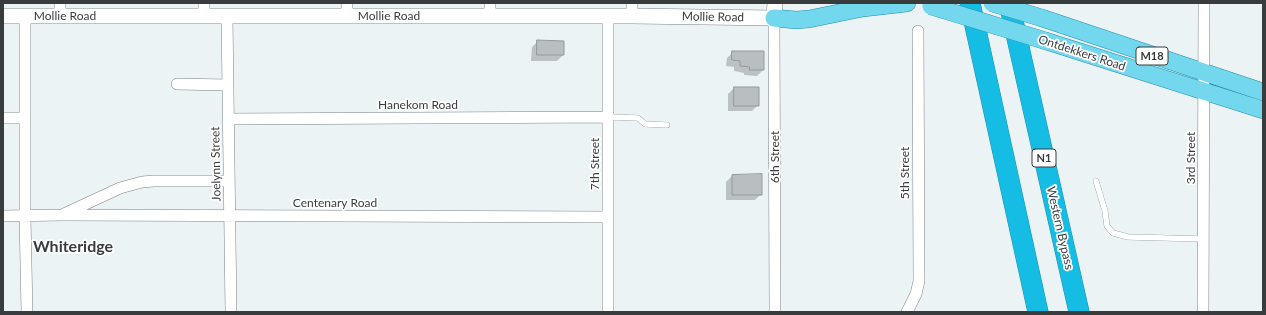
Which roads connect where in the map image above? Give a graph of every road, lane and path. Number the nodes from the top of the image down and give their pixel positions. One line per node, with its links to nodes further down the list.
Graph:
1 (908, 3): 6 (main road, Ontdekkers Road); 12 (main road, Ontdekkers Road)
2 (970, 3): 42 (highway)
3 (992, 3): 18 (main road, Ontdekkers Road / M18, bridge)
4 (1009, 3): 43 (highway, Western Bypass / N1)
5 (1204, 3): 18 (street, 3rd Street)
6 (927, 4): 21 (main road, Ontdekkers Road / M18, bridge)
7 (60, 10): 8 (main road, Mollie Road); 14 (main road, Mollie Road)
8 (204, 10): 15 (main road, Mollie Road)
9 (347, 10): 10 (main road, Mollie Road); 15 (main road, Mollie Road)
10 (490, 10): 16 (main road, Mollie Road)
11 (632, 10): 12 (main road, Mollie Road); 16 (main road, Mollie Road)
12 (775, 10): 40 (street, 6th Street)
13 (3, 16): 14 (main road, Mollie Road)
14 (25, 16): 26 (street)
15 (227, 17): 20 (street, Joelynn Street)
16 (608, 17): 24 (street, 7th Street)
17 (918, 31): 41 (street, 5th Street)
18 (1203, 73): 21 (street, 3rd Street); 22 (main road, Ontdekkers Road / M18)
19 (177, 84): 20 (street)
20 (228, 85): 27 (street, Joelynn Street)
21 (1204, 92): 23 (main road, Ontdekkers Road / M18); 36 (street, 3rd Street)
22 (1263, 92)
23 (1263, 110)
24 (609, 117): 27 (street, Hanekom Road); 28 (lane); 35 (street, 7th Street)
25 (3, 118): 26 (street)
26 (25, 118): 34 (street)
27 (228, 119): 29 (street, Joelynn Street)
28 (667, 126)
29 (229, 181): 31 (street, Centenary Road); 32 (street, Joelynn Street)
30 (1096, 181): 36 (lane)
31 (63, 215): 32 (street, Centenary Road); 34 (street, Centenary Road)
32 (229, 215): 35 (street, Centenary Road); 38 (street, Joelynn Street)
33 (3, 216): 34 (street, Centenary Road)
34 (25, 216): 37 (street)
35 (608, 217): 39 (street, 7th Street)
36 (1204, 239): 44 (street, 3rd Street)
37 (27, 312)
38 (231, 312)
39 (608, 312)
40 (775, 312)
41 (907, 312)
42 (1038, 312)
43 (1079, 312)
44 (1203, 312)

